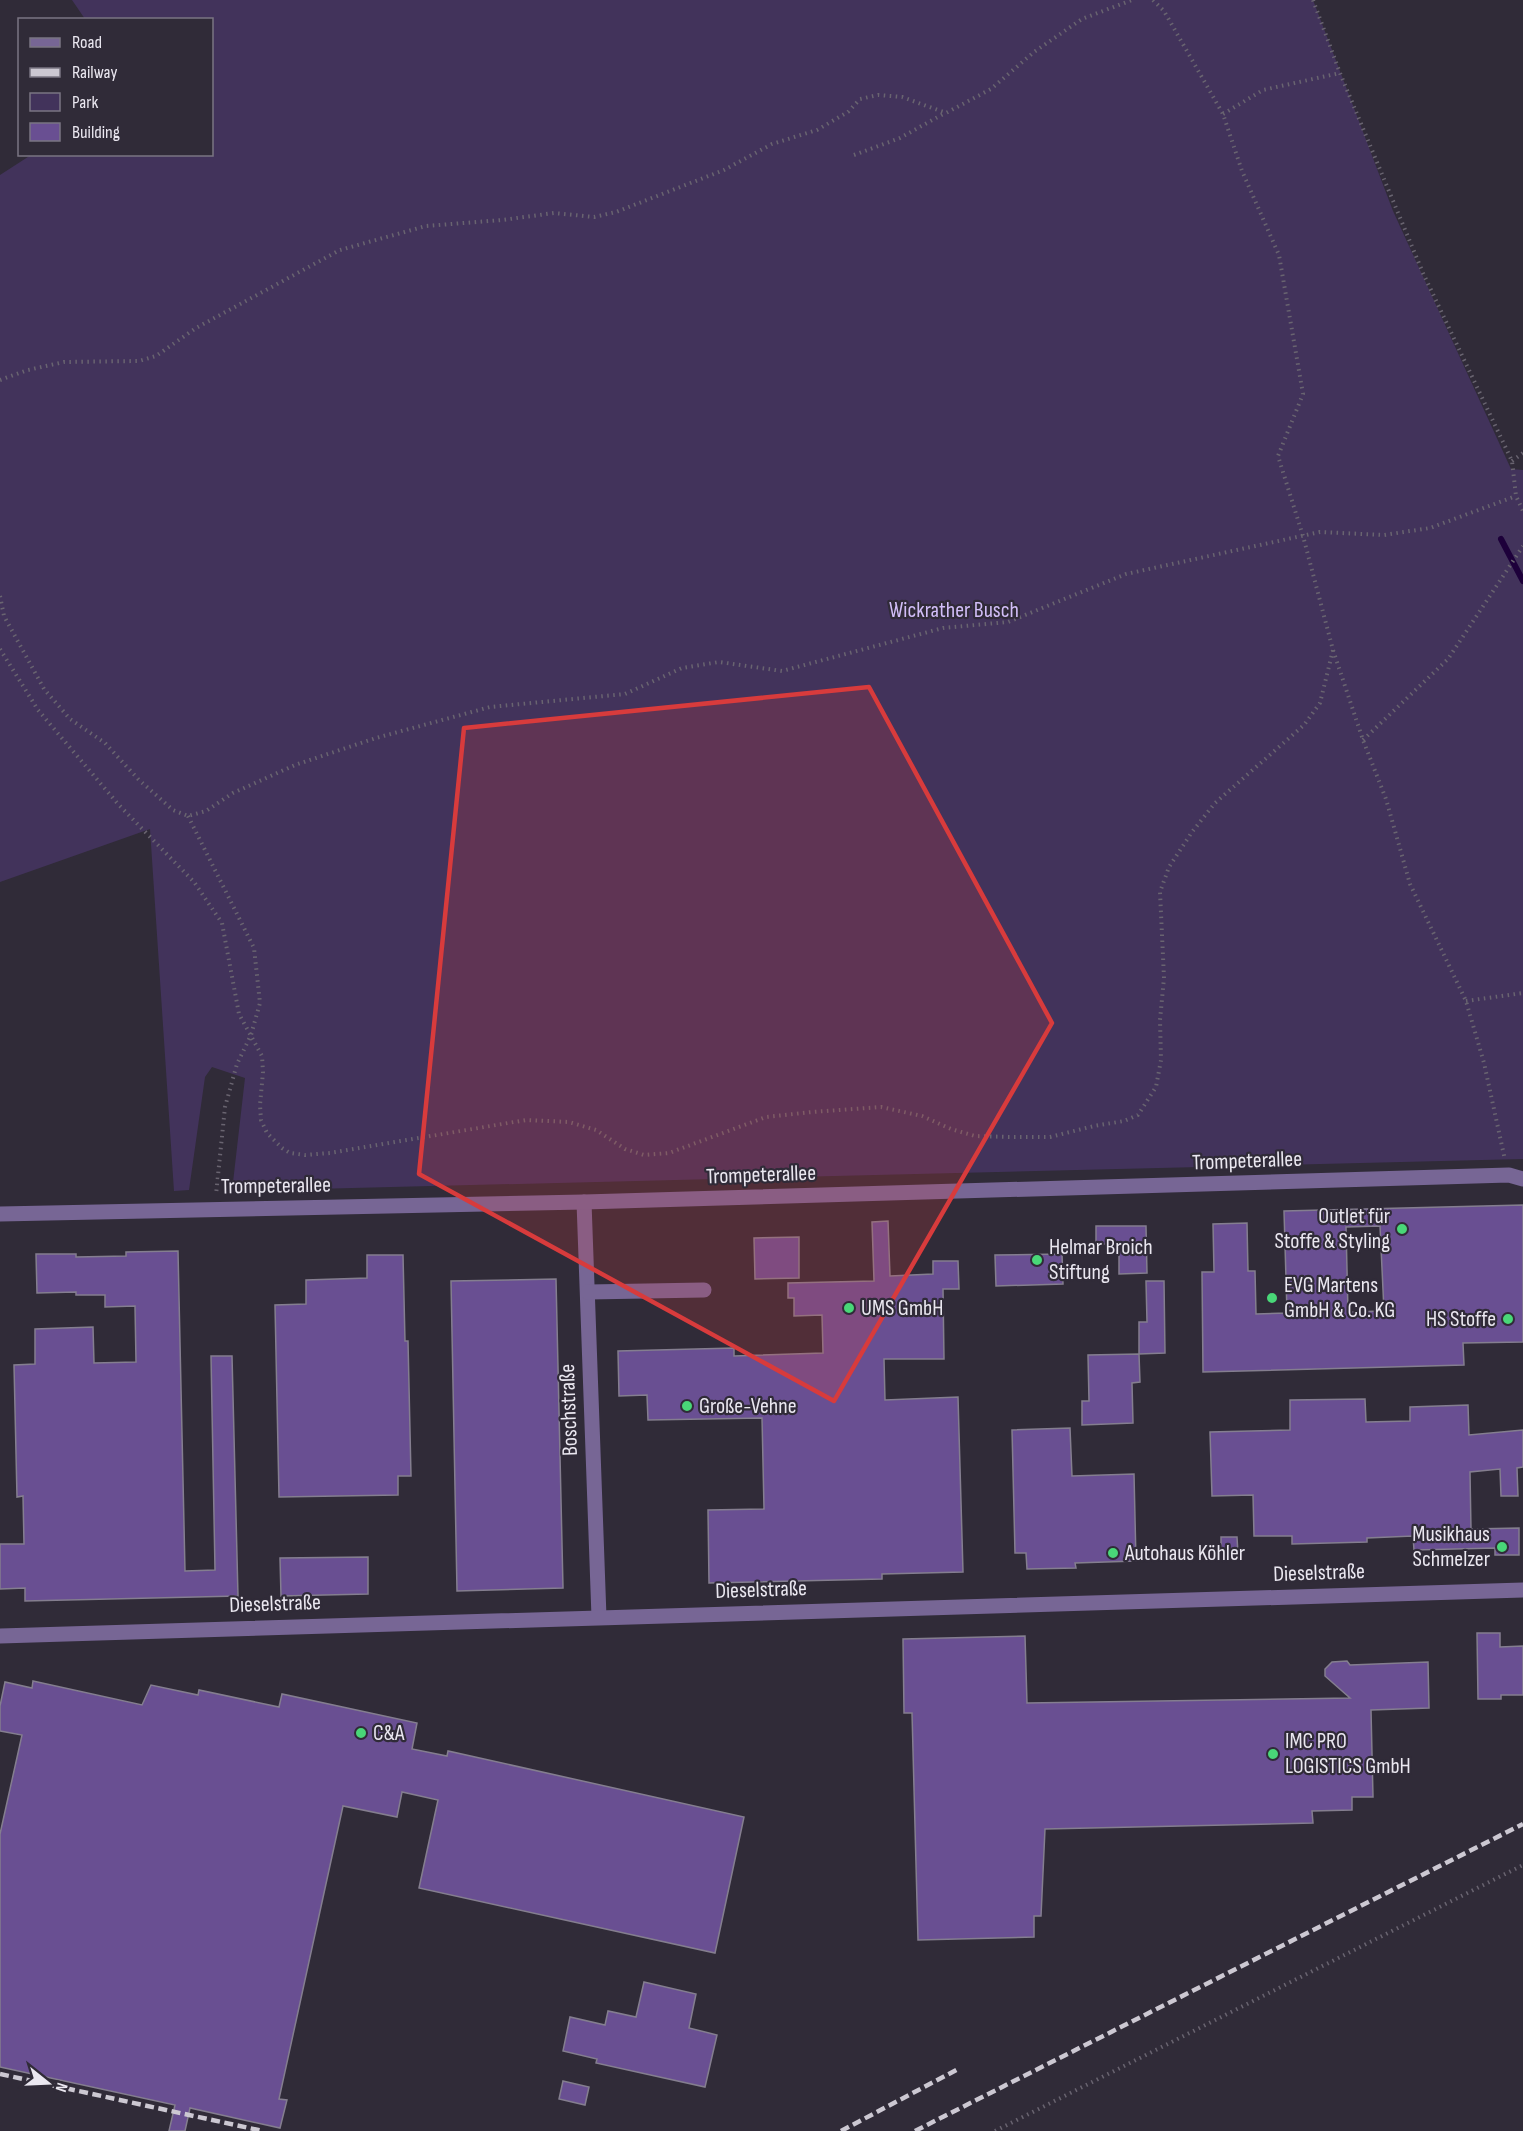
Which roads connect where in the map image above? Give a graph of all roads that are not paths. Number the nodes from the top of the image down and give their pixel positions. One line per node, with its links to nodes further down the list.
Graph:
1 (1516, 1177): 2 (street, Trompeterallee)
2 (584, 1202): 3 (street, Trompeterallee); 5 (street, Boschstraße)
3 (0, 1214)
4 (704, 1290): 5 (street)
5 (588, 1292): 7 (street, Boschstraße)
6 (1523, 1590): 7 (street, Dieselstraße)
7 (599, 1617): 8 (street, Dieselstraße)
8 (0, 1636)

